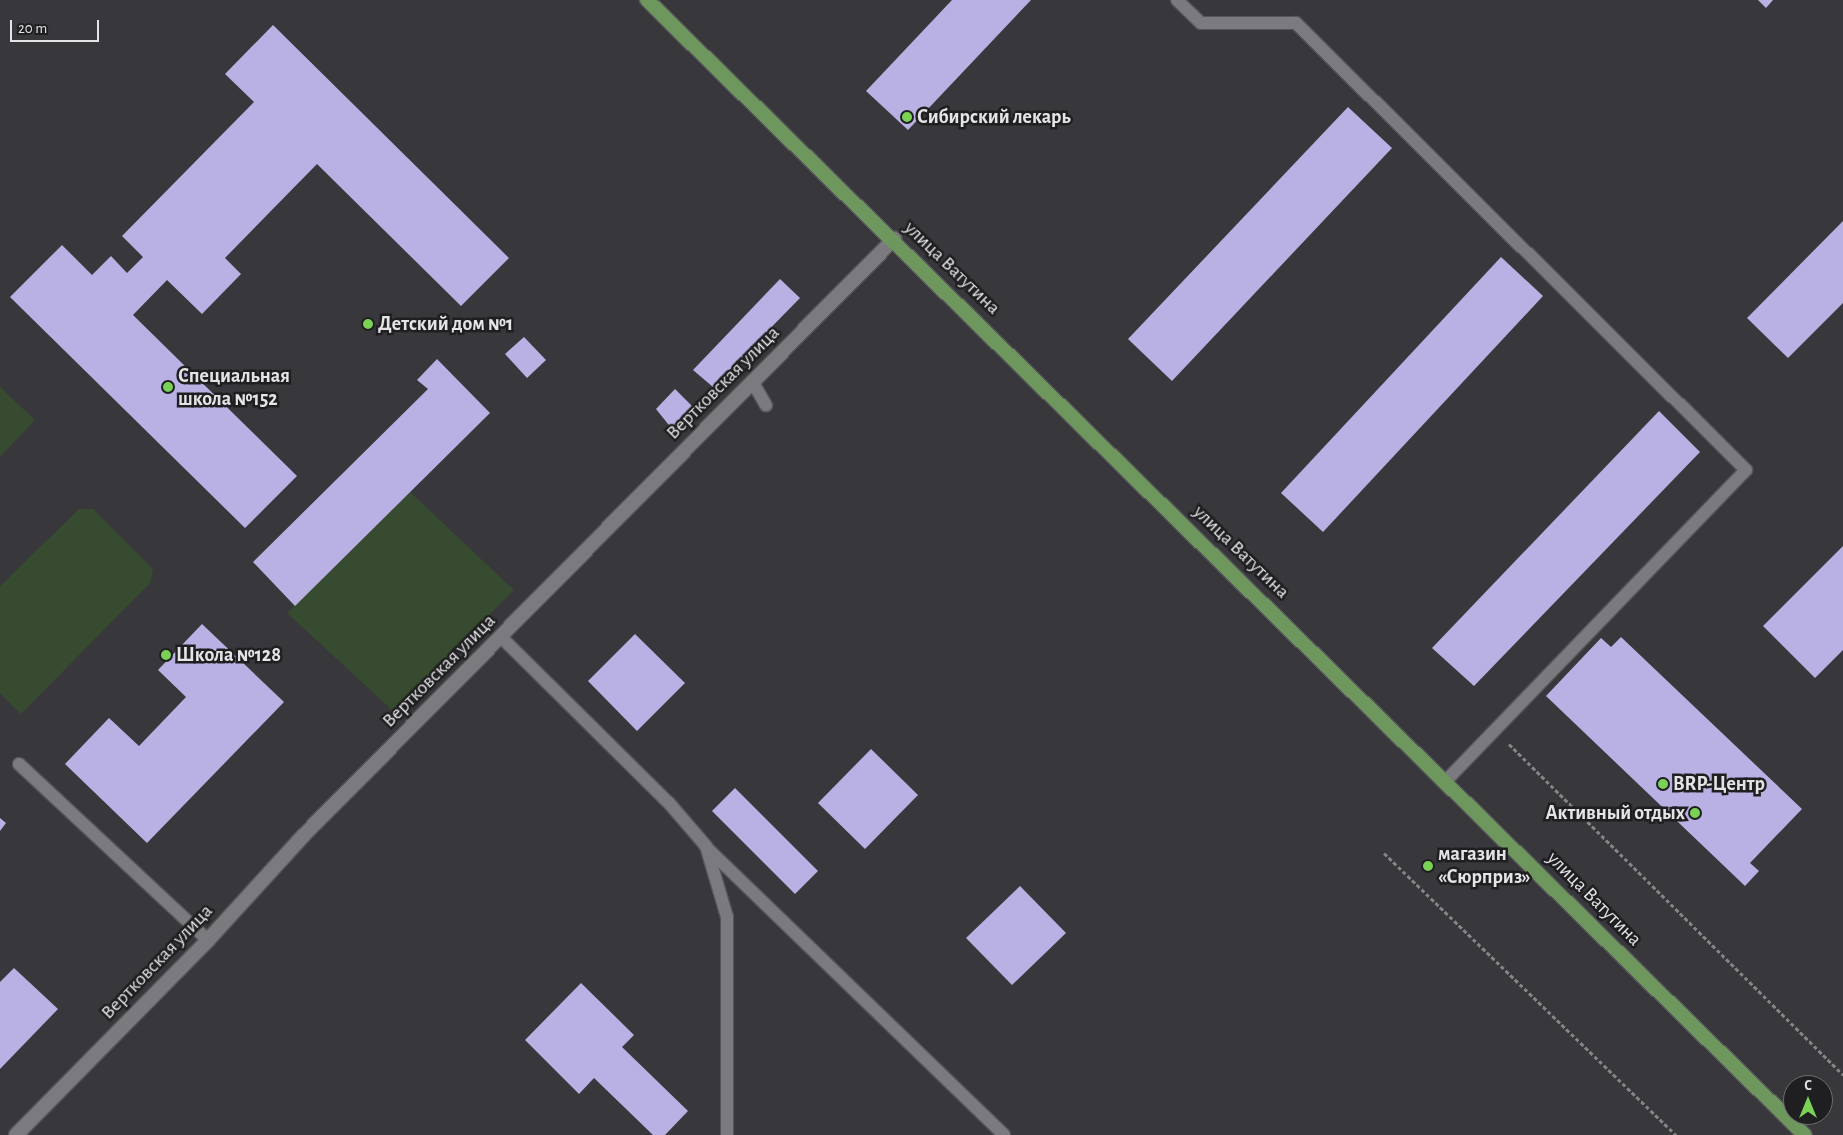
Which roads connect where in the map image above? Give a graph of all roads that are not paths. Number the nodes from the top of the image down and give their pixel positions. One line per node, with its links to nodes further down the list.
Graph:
1 (647, 0): 3 (main road, улица Ватутина)
2 (1177, 0): 8 (lane)
3 (894, 239): 4 (street, Вертковская улица); 8 (main road, улица Ватутина)
4 (752, 382): 5 (lane); 6 (street, Вертковская улица)
5 (766, 405)
6 (501, 637): 9 (lane); 10 (street, Вертковская улица)
7 (19, 764): 10 (lane)
8 (1446, 781): 14 (main road, улица Ватутина)
9 (706, 846): 12 (lane); 13 (lane)
10 (208, 940): 11 (street, Вертковская улица)
11 (18, 1134)
12 (727, 1135)
13 (1004, 1135)
14 (1805, 1135)

